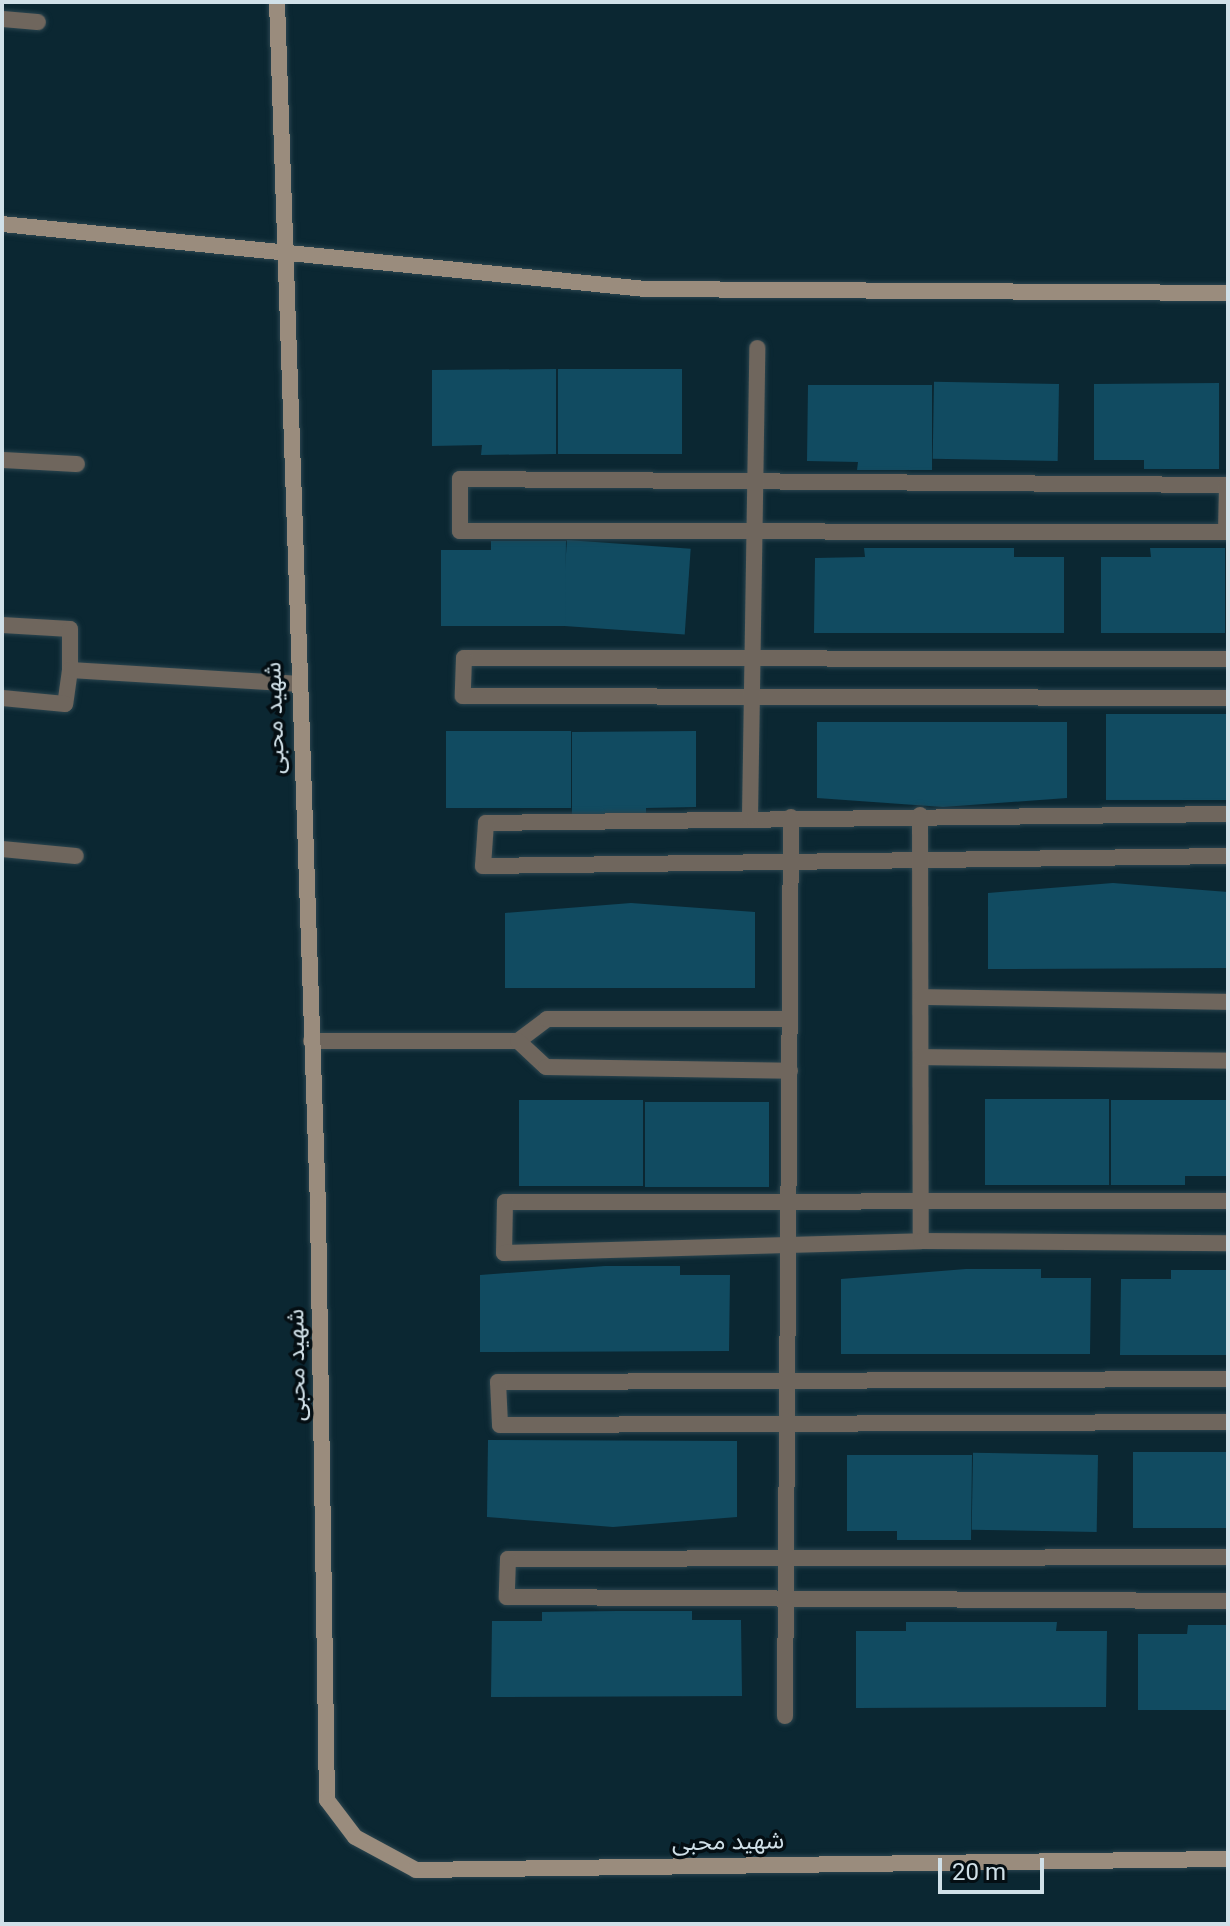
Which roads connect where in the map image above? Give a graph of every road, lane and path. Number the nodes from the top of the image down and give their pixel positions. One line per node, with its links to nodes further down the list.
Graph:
1 (277, 2): 5 (street, شهید محبی)
2 (2, 19): 3 (street)
3 (38, 22)
4 (2, 224): 5 (street)
5 (280, 253): 6 (street); 16 (street, شهید محبی)
6 (1228, 293)
7 (757, 348): 10 (street)
8 (2, 460): 9 (street)
9 (77, 464)
10 (755, 485): 11 (street); 11 (street); 11 (street)
11 (754, 531): 13 (street)
12 (2, 625): 15 (street)
13 (753, 658): 14 (street); 17 (street); 17 (street)
14 (1228, 659)
15 (70, 670): 16 (street); 18 (street)
16 (297, 684): 32 (street, شهید محبی)
17 (752, 697): 19 (street); 22 (street)
18 (2, 698)
19 (1228, 698)
20 (1228, 814): 21 (street)
21 (920, 815): 23 (street); 27 (street)
22 (750, 817): 23 (street); 28 (street)
23 (791, 817): 28 (street)
24 (2, 849): 25 (street)
25 (76, 856)
26 (1228, 856): 27 (street)
27 (920, 860): 28 (street); 29 (street)
28 (790, 862): 31 (street)
29 (921, 997): 30 (street); 34 (street)
30 (1228, 1002)
31 (790, 1019): 33 (street); 36 (street)
32 (311, 1041): 33 (street); 52 (street, شهید محبی)
33 (518, 1041): 36 (street)
34 (921, 1057): 35 (street); 39 (street)
35 (1228, 1061)
36 (790, 1071): 37 (street)
37 (792, 1201): 39 (street); 42 (street); 42 (street)
38 (1228, 1201): 39 (street)
39 (921, 1203): 40 (street)
40 (921, 1241): 41 (street); 42 (street)
41 (1228, 1243)
42 (790, 1245): 43 (street)
43 (789, 1377): 44 (street); 45 (street); 45 (street)
44 (1228, 1379)
45 (788, 1419): 46 (street); 48 (street)
46 (1228, 1422)
47 (1228, 1557): 48 (street)
48 (787, 1558): 49 (street); 49 (street)
49 (787, 1597): 50 (street); 51 (street)
50 (1228, 1601)
51 (785, 1716)
52 (1228, 1859)

